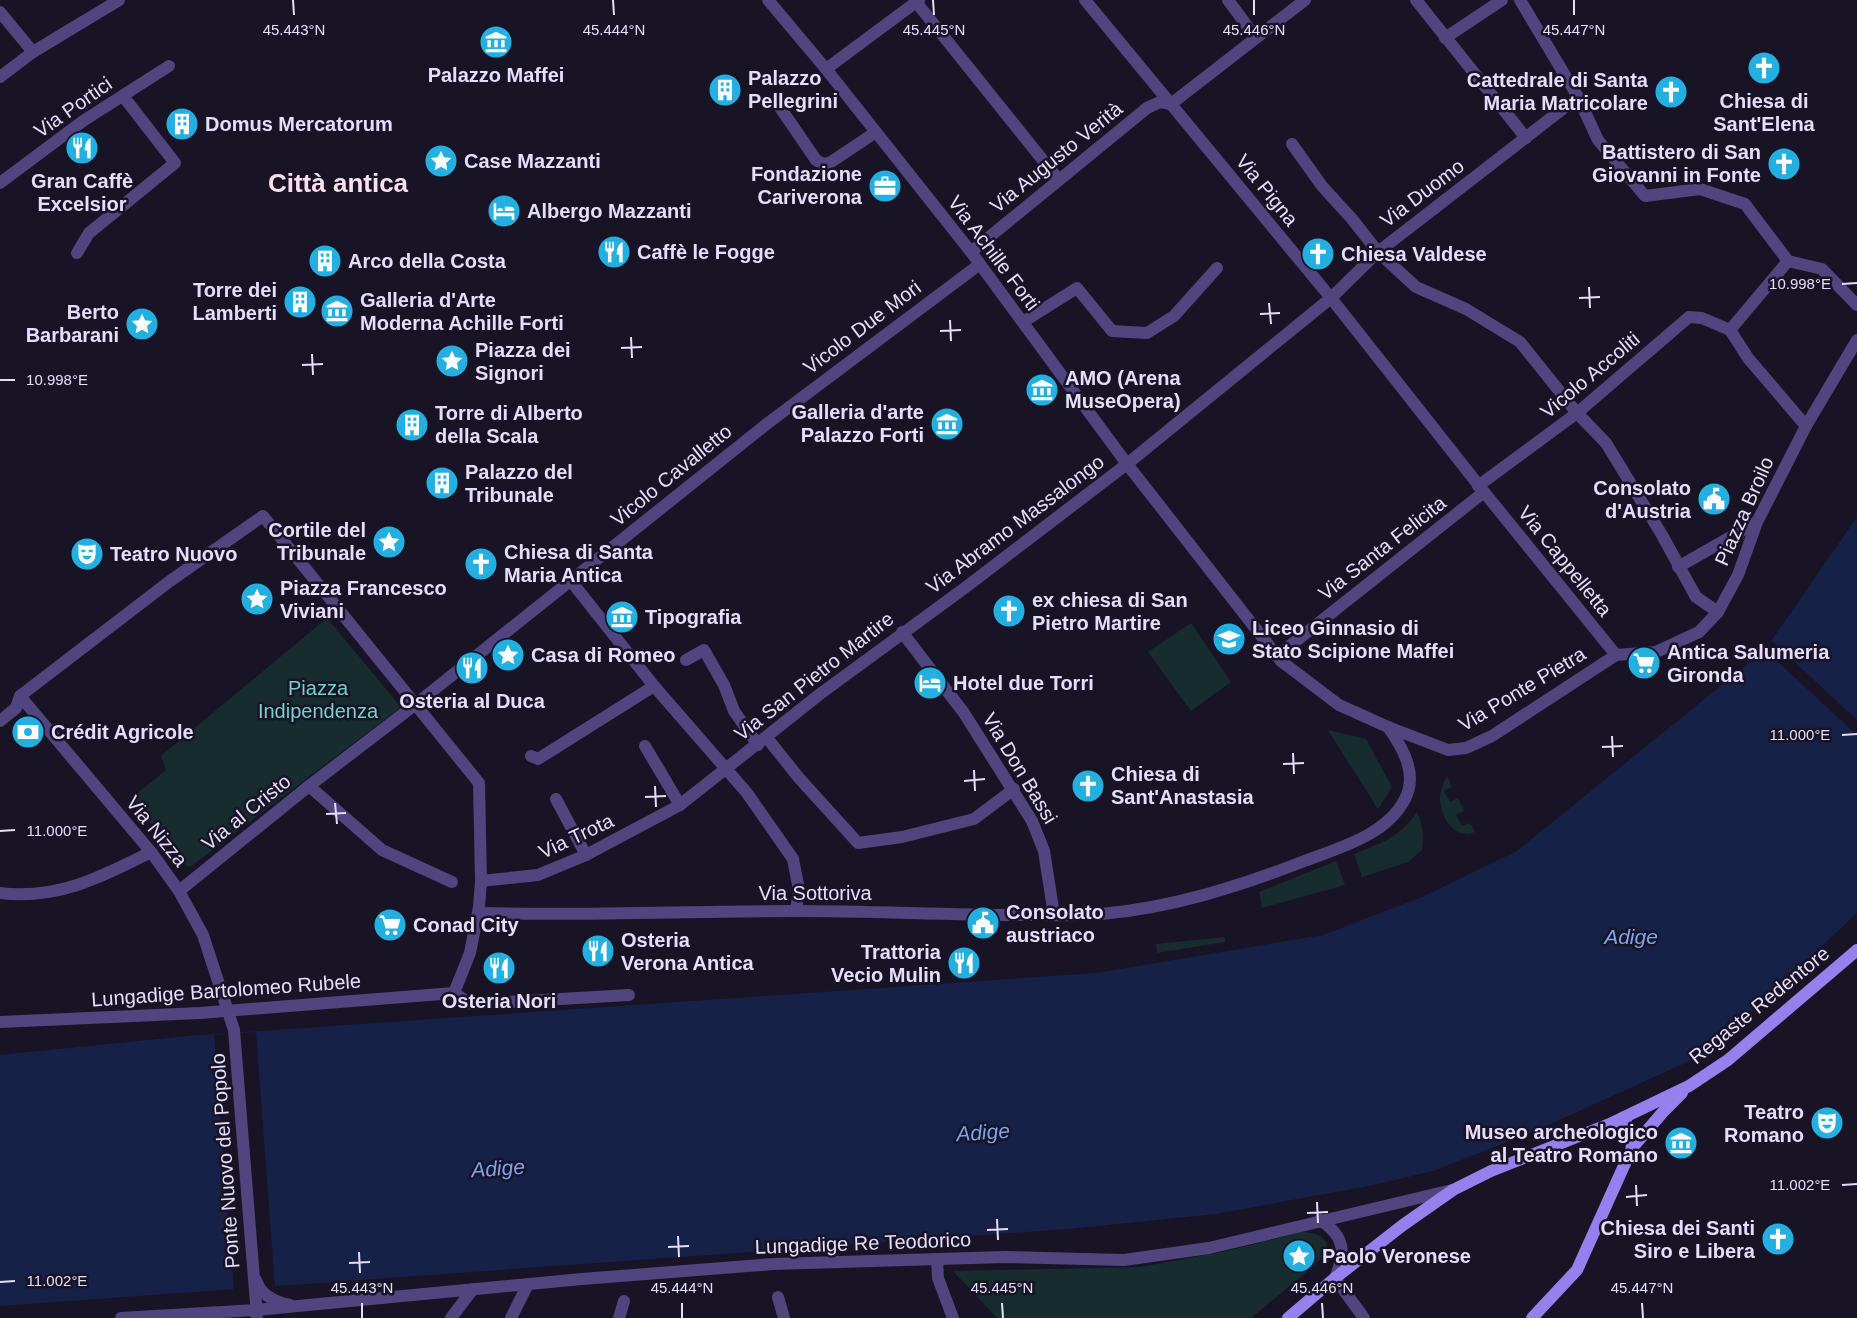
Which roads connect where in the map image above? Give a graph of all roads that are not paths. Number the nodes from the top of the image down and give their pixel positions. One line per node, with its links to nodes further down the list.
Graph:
1 (119, 0): 13 (street)
2 (768, 0): 15 (street, Via Achille Forti)
3 (1085, 0): 20 (street, Via Pigna)
4 (1228, 0): 11 (street)
5 (1305, 0): 11 (street)
6 (1416, 0): 12 (street)
7 (1502, 0): 12 (street)
8 (1520, 0): 18 (street)
9 (918, 1): 15 (street); 24 (street)
10 (0, 12): 13 (street)
11 (1256, 38): 20 (street)
12 (1445, 38): 22 (street)
13 (33, 52): 16 (street)
14 (169, 66): 17 (street, Via Portici)
15 (826, 69): 21 (street, Via Achille Forti)
16 (0, 77)
17 (123, 96): 25 (street, Via Portici); 28 (street)
18 (1578, 97): 22 (street, Via Duomo); 29 (street)
19 (777, 103): 21 (street)
20 (1171, 104): 24 (street, Via Augusto Verità); 32 (street, Via Pigna)
21 (876, 132): 26 (street, Via Achille Forti)
22 (1526, 138): 27 (street, Via Duomo)
23 (1292, 144): 27 (street)
24 (1058, 180): 26 (street, Via Augusto Verità)
25 (0, 183)
26 (971, 252): 30 (street, Via Achille Forti)
27 (1378, 252): 32 (street, Via Duomo); 37 (street)
28 (76, 254)
29 (1788, 261): 33 (street); 35 (street)
30 (980, 264): 34 (street, Via Achille Forti); 38 (street, Vicolo Due Mori)
31 (1217, 268): 34 (street)
32 (1331, 298): 40 (street, Via Duomo); 41 (street, Via Pigna)
33 (1857, 305)
34 (1023, 322): 40 (street, Via Achille Forti)
35 (1730, 330): 37 (street, Vicolo Accoliti); 39 (street)
36 (1857, 340): 39 (street, Piazza Broilo)
37 (1577, 413): 41 (street, Vicolo Accoliti); 43 (street)
38 (768, 423): 44 (street, Vicolo Cavalletto)
39 (1806, 426): 42 (street, Piazza Broilo)
40 (1127, 464): 46 (street, Via Abramo Massalongo); 49 (street, Via Ponte Pietra)
41 (1481, 489): 48 (street, Via Cappelletta); 49 (street, Via Santa Felicita)
42 (1756, 522): 43 (street); 45 (street, Piazza Broilo)
43 (1678, 567): 45 (street)
44 (571, 581): 51 (street); 53 (street, Vicolo Cavalletto)
45 (1718, 612): 48 (street, Via Ponte Pietra)
46 (927, 616): 47 (street, Via San Pietro Martire)
47 (902, 632): 56 (street, Via San Pietro Martire); 61 (street, Via Don Bassi)
48 (1616, 655): 55 (street, Via Ponte Pietra)
49 (1277, 656): 55 (street, Via Ponte Pietra)
50 (686, 660): 56 (street)
51 (654, 686): 58 (street); 59 (street)
52 (20, 696): 53 (street); 54 (street); 64 (street, Via Nizza)
53 (416, 704): 60 (street, Via al Cristo); 66 (street)
54 (0, 721)
55 (1388, 728): 72 (street, Via Sottoriva)
56 (763, 741): 59 (street, Via San Pietro Martire); 61 (street)
57 (645, 746): 63 (street)
58 (531, 756)
59 (726, 768): 63 (street, Via San Pietro Martire); 70 (street)
60 (309, 786): 67 (street); 68 (street, Via al Cristo)
61 (1014, 789): 72 (street, Via Don Bassi)
62 (556, 799): 65 (street)
63 (680, 805): 65 (street, Via Trota)
64 (151, 852): 68 (street, Via Nizza); 69 (street)
65 (586, 855): 66 (street, Via Trota)
66 (481, 881): 71 (street)
67 (452, 882)
68 (179, 891): 76 (street, Via Nizza)
69 (0, 893)
70 (796, 911): 71 (street, Via Sottoriva); 72 (street, Via Sottoriva)
71 (478, 914): 74 (street)
72 (1054, 915)
73 (1857, 950): 78 (main road, Regaste Redentore)
74 (454, 993): 75 (street); 76 (street, Lungadige Bartolomeo Rubele)
75 (629, 995)
76 (227, 1011): 77 (street, Lungadige Bartolomeo Rubele); 84 (street, Ponte Nuovo del Popolo)
77 (0, 1022)
78 (1689, 1086): 79 (main road, Regaste Redentore); 80 (main road)
79 (1624, 1117): 80 (main road); 81 (main road, Regaste Redentore)
80 (1632, 1148): 102 (main road)
81 (1453, 1190): 82 (street, Lungadige Re Teodorico); 85 (main road, Regaste Redentore)
82 (1320, 1220): 83 (street, Lungadige Re Teodorico); 85 (street)
83 (937, 1259): 86 (street, Lungadige Re Teodorico); 99 (street)
84 (253, 1270): 90 (street, Lungadige Re Teodorico); 91 (street, Ponte Nuovo del Popolo)
85 (1335, 1278): 100 (main road, Regaste Redentore); 101 (street)
86 (528, 1284): 87 (street, Lungadige Re Teodorico); 96 (street)
87 (473, 1289): 90 (street, Lungadige Re Teodorico); 95 (street)
88 (778, 1297): 98 (street)
89 (624, 1301): 97 (street)
90 (304, 1306): 91 (street, Lungadige Re Teodorico); 94 (street)
91 (257, 1314): 92 (street, Lungadige Re Teodorico)
92 (159, 1317): 93 (street, Lungadige Re Teodorico)
93 (121, 1318)
94 (281, 1318)
95 (451, 1318)
96 (511, 1318)
97 (619, 1318)
98 (784, 1318)
99 (953, 1318)
100 (1288, 1318)
101 (1365, 1318)
102 (1532, 1318)

